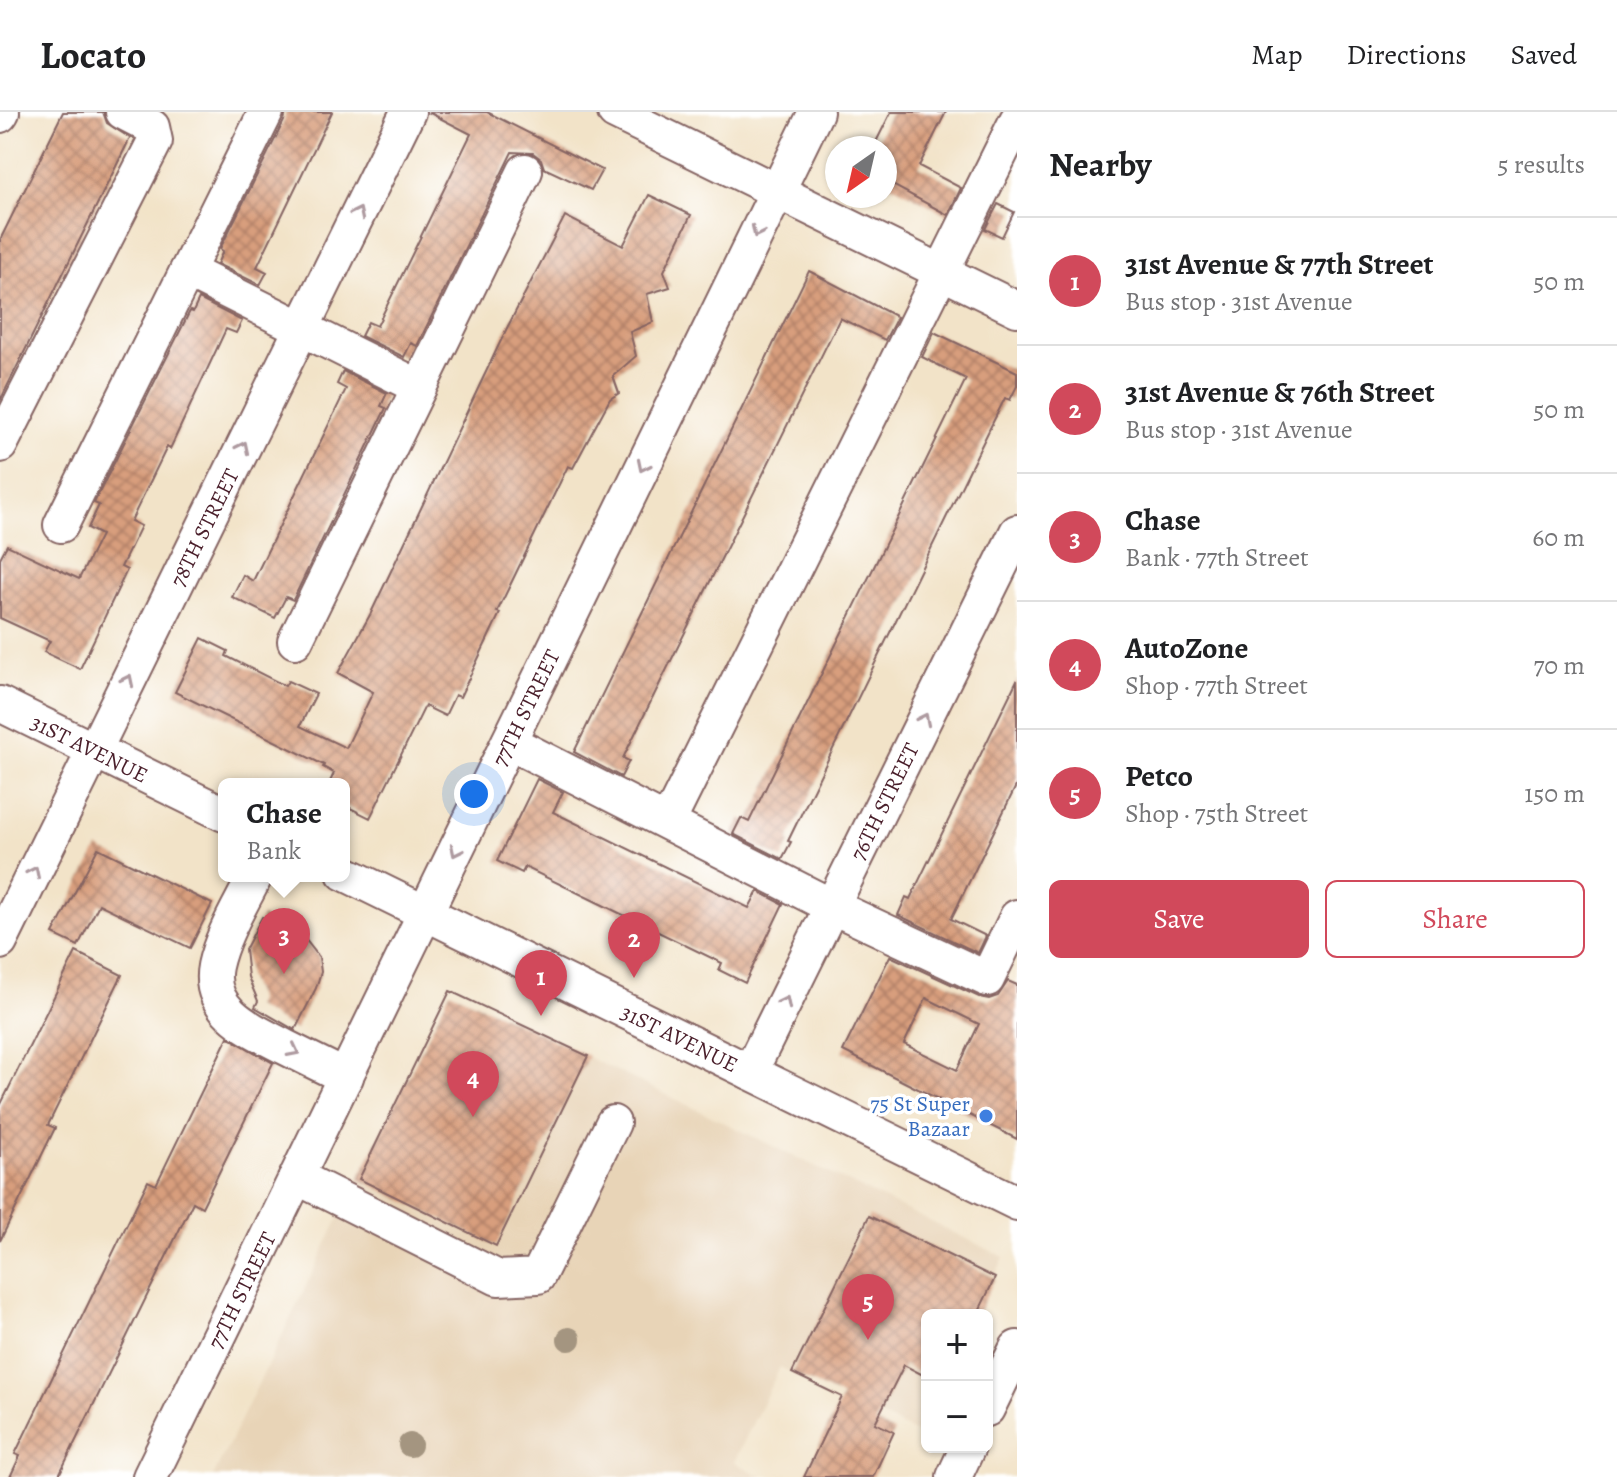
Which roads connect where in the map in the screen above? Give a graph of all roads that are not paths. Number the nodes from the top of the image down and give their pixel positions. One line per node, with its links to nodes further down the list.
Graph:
1 (123, 112): 14 (street)
2 (266, 112): 9 (street)
3 (408, 112): 12 (street, 78TH STREET, one-way to 3)
4 (615, 112): 8 (street)
5 (816, 112): 8 (street, 77TH STREET)
6 (1017, 120): 10 (street)
7 (525, 171): 13 (street)
8 (777, 191): 10 (street); 19 (street, 77TH STREET, one-way to 19)
9 (187, 271): 12 (street); 15 (street)
10 (943, 273): 11 (street); 22 (street)
11 (1017, 309)
12 (302, 328): 13 (street); 20 (street, 78TH STREET, one-way to 12)
13 (419, 387): 17 (street)
14 (0, 445)
15 (61, 525)
16 (1017, 532): 25 (street, 76TH STREET, one-way to 16)
17 (295, 641)
18 (0, 704): 20 (street, 31ST AVENUE)
19 (509, 742): 22 (street); 26 (street, 77TH STREET, one-way to 26)
20 (94, 750): 21 (street, 31ST AVENUE); 28 (street, 78TH STREET, one-way to 20)
21 (218, 811)
22 (668, 822): 25 (street)
23 (350, 876): 26 (street, 31ST AVENUE)
24 (252, 882): 30 (street, one-way to 30)
25 (831, 906): 27 (street); 29 (street, 76TH STREET, one-way to 25)
26 (425, 914): 29 (street, 31ST AVENUE); 30 (street, 77TH STREET)
27 (1017, 917)
28 (0, 942)
29 (750, 1072): 33 (street, 31ST AVENUE)
30 (346, 1077): 32 (street, 77TH STREET)
31 (613, 1123): 32 (street)
32 (297, 1177): 37 (street, 77TH STREET)
33 (1017, 1203)
34 (1017, 1348): 35 (street)
35 (993, 1397)
36 (965, 1453): 38 (street)
37 (150, 1477)
38 (954, 1477)

